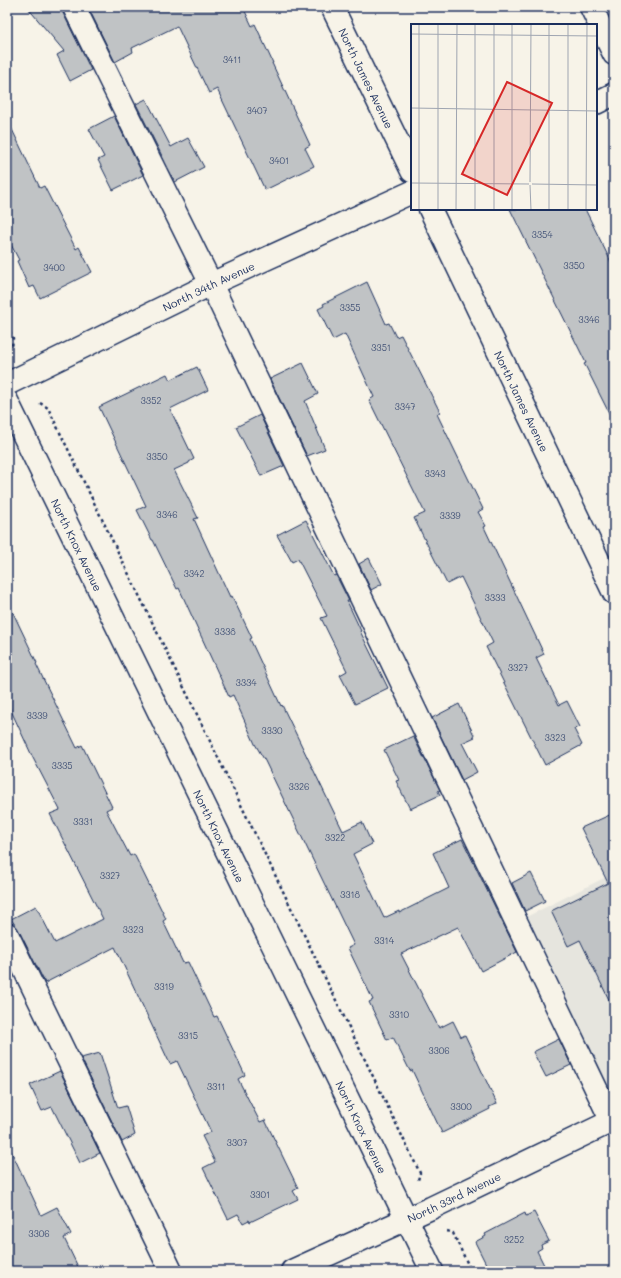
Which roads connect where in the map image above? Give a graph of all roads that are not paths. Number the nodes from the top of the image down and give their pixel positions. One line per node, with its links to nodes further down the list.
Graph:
1 (74, 7): 10 (street)
2 (332, 7): 7 (street, North James Avenue)
3 (591, 7): 4 (street)
4 (614, 54)
5 (614, 94): 6 (street)
6 (597, 102)
7 (411, 169)
8 (411, 192): 10 (street, North 34th Avenue)
9 (430, 210): 13 (street, North James Avenue)
10 (211, 284): 11 (street, North 34th Avenue); 15 (street)
11 (7, 384)
12 (7, 401): 16 (street, North Knox Avenue)
13 (614, 592)
14 (7, 934): 17 (street)
15 (613, 1122): 16 (street, North 33rd Avenue)
16 (406, 1219): 18 (street, North 33rd Avenue); 19 (street, North Knox Avenue)
17 (171, 1271)
18 (292, 1271)
19 (432, 1271)

